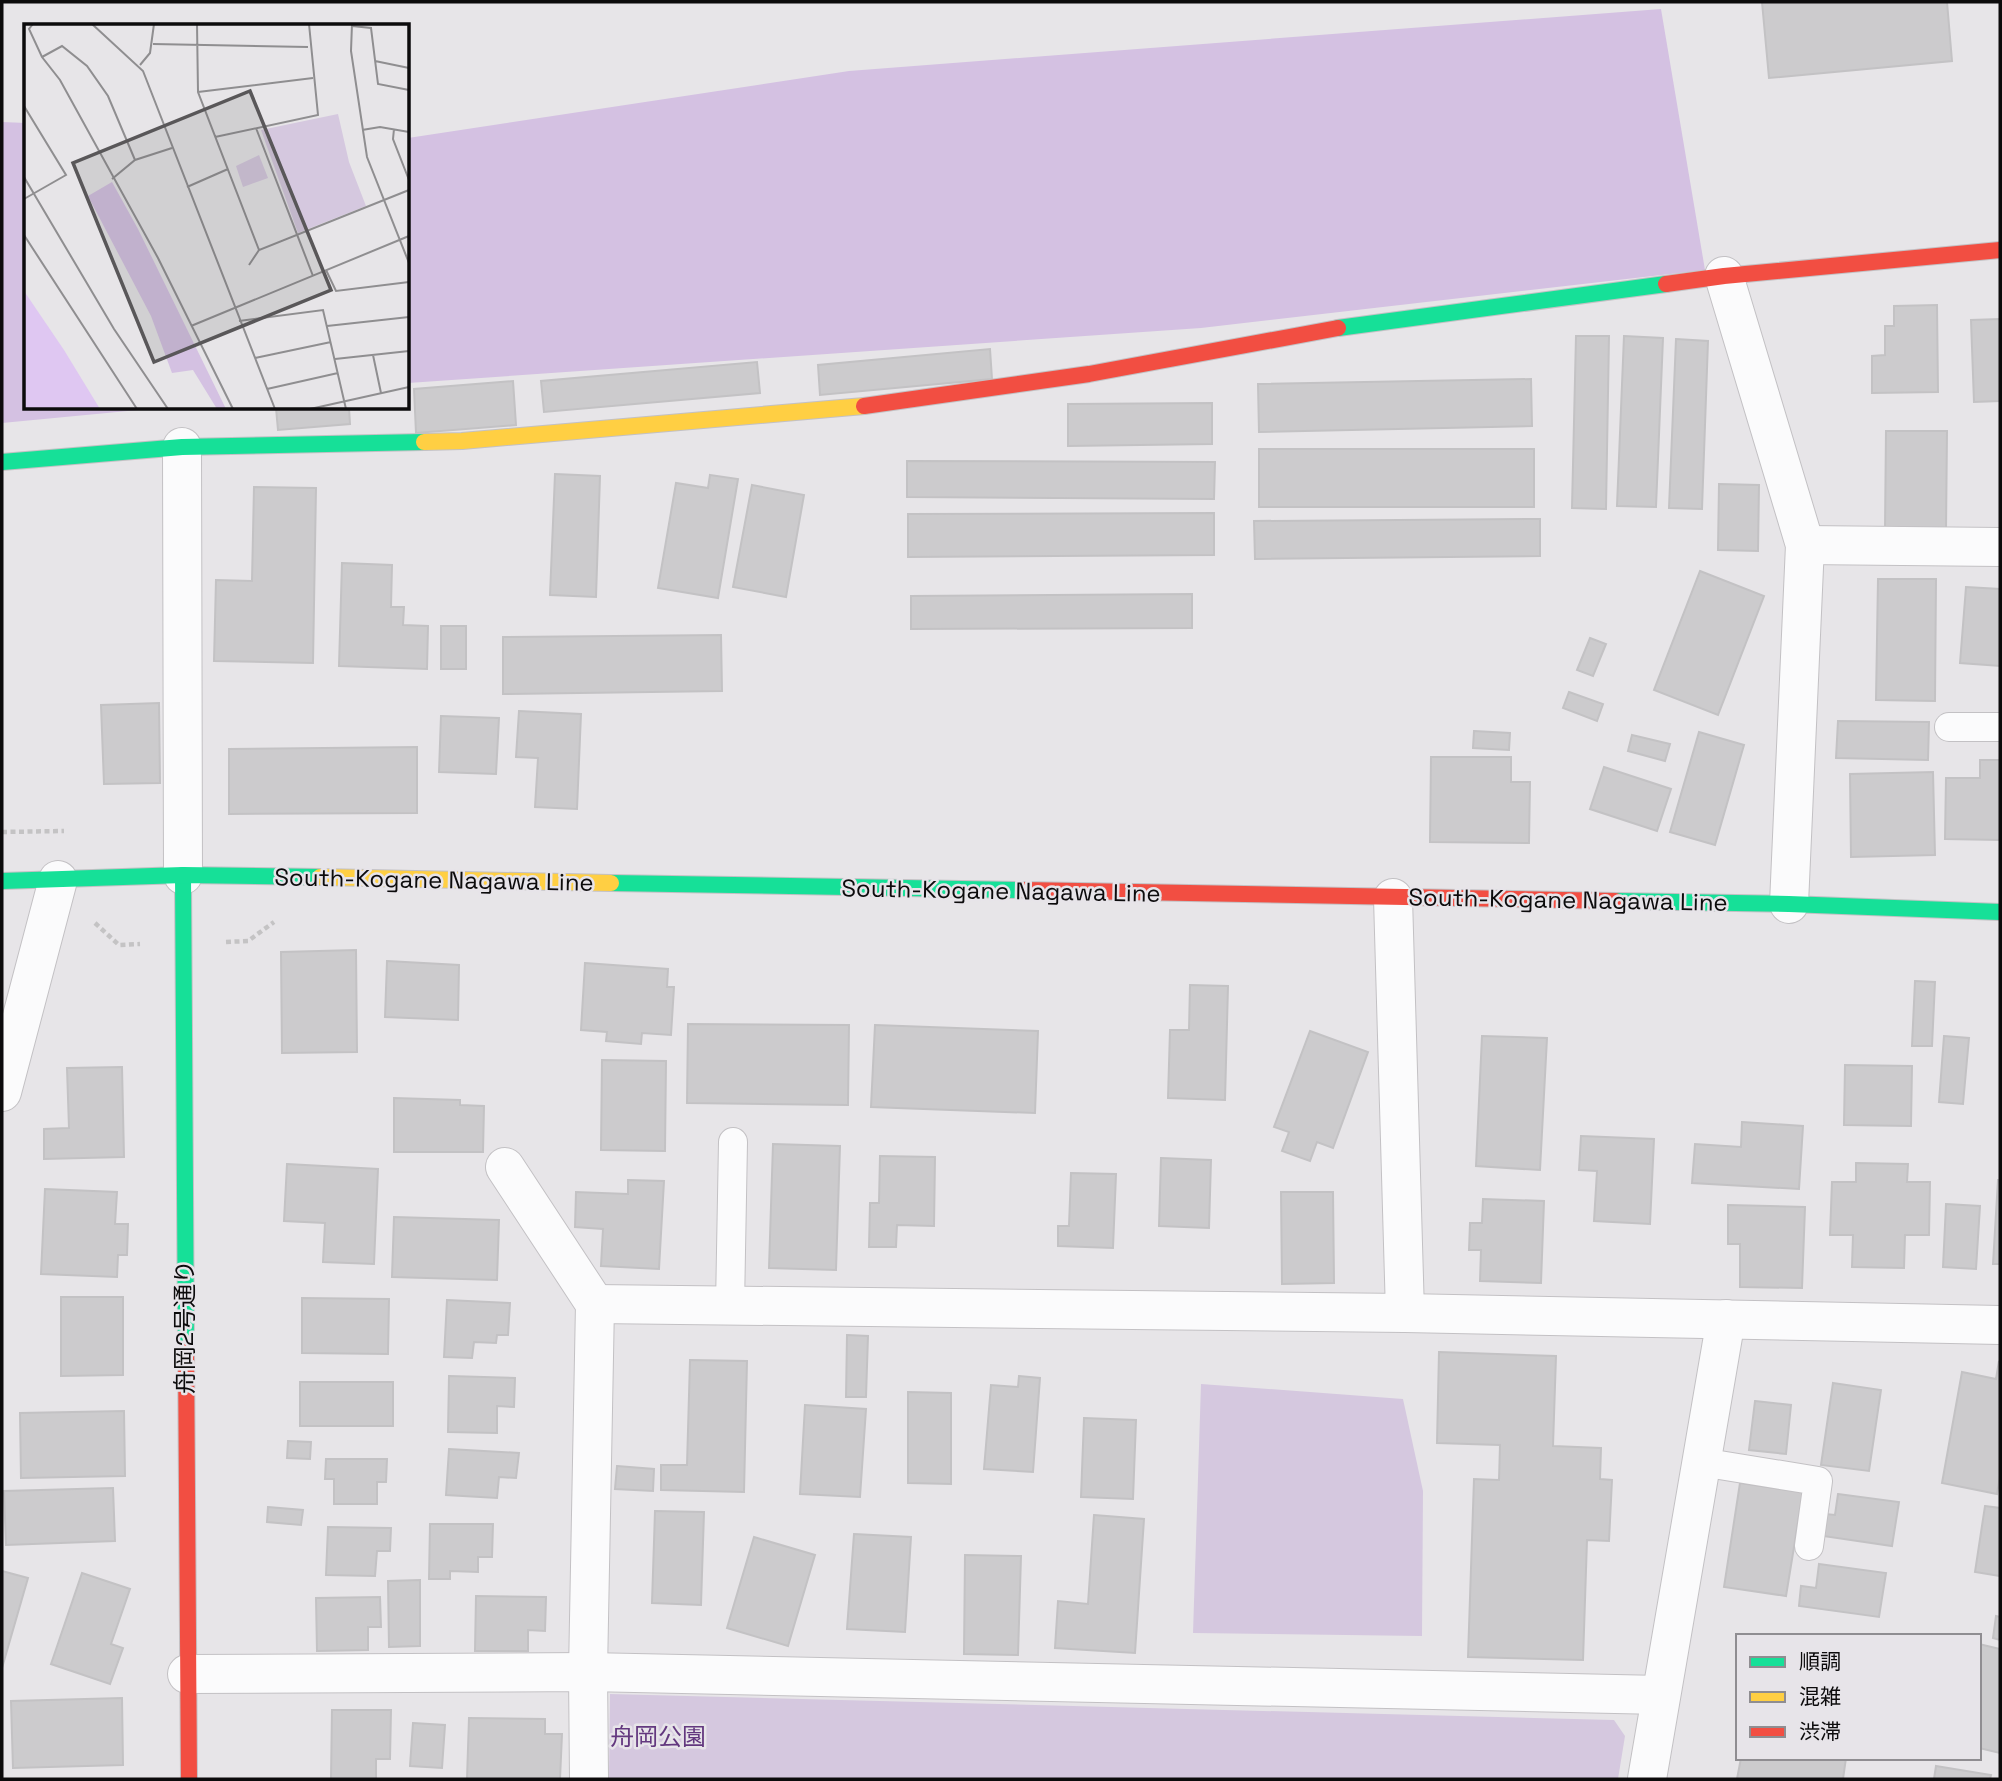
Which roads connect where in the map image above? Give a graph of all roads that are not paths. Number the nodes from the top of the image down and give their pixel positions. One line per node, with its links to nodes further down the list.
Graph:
1 (2000, 250): 2 (street)
2 (1724, 276): 3 (street); 5 (street)
3 (182, 447): 4 (street); 9 (street)
4 (2, 462)
5 (1805, 545): 6 (street); 13 (street)
6 (2000, 547)
7 (1949, 727): 8 (lane)
8 (2000, 727)
9 (183, 875): 10 (street, South-Kogane Nagawa Line); 12 (street, South-Kogane Nagawa Line); 26 (street, 舟岡2号通り)
10 (58, 880): 11 (street, South-Kogane Nagawa Line); 15 (street)
11 (2, 881)
12 (1393, 898): 13 (street, South-Kogane Nagawa Line); 20 (street)
13 (1789, 904): 14 (street, South-Kogane Nagawa Line)
14 (2000, 912)
15 (2, 1092)
16 (733, 1142): 19 (lane)
17 (505, 1167): 18 (street)
18 (595, 1304): 19 (street); 25 (street)
19 (730, 1306): 20 (street)
20 (1405, 1314): 21 (street)
21 (1726, 1319): 22 (street); 23 (street)
22 (2000, 1325)
23 (1701, 1462): 24 (lane); 27 (street)
24 (1809, 1546)
25 (588, 1671): 26 (street); 27 (street); 29 (street)
26 (187, 1674): 28 (street, 舟岡2号通り)
27 (1661, 1695): 30 (street)
28 (189, 1779)
29 (589, 1779)
30 (1647, 1779)

